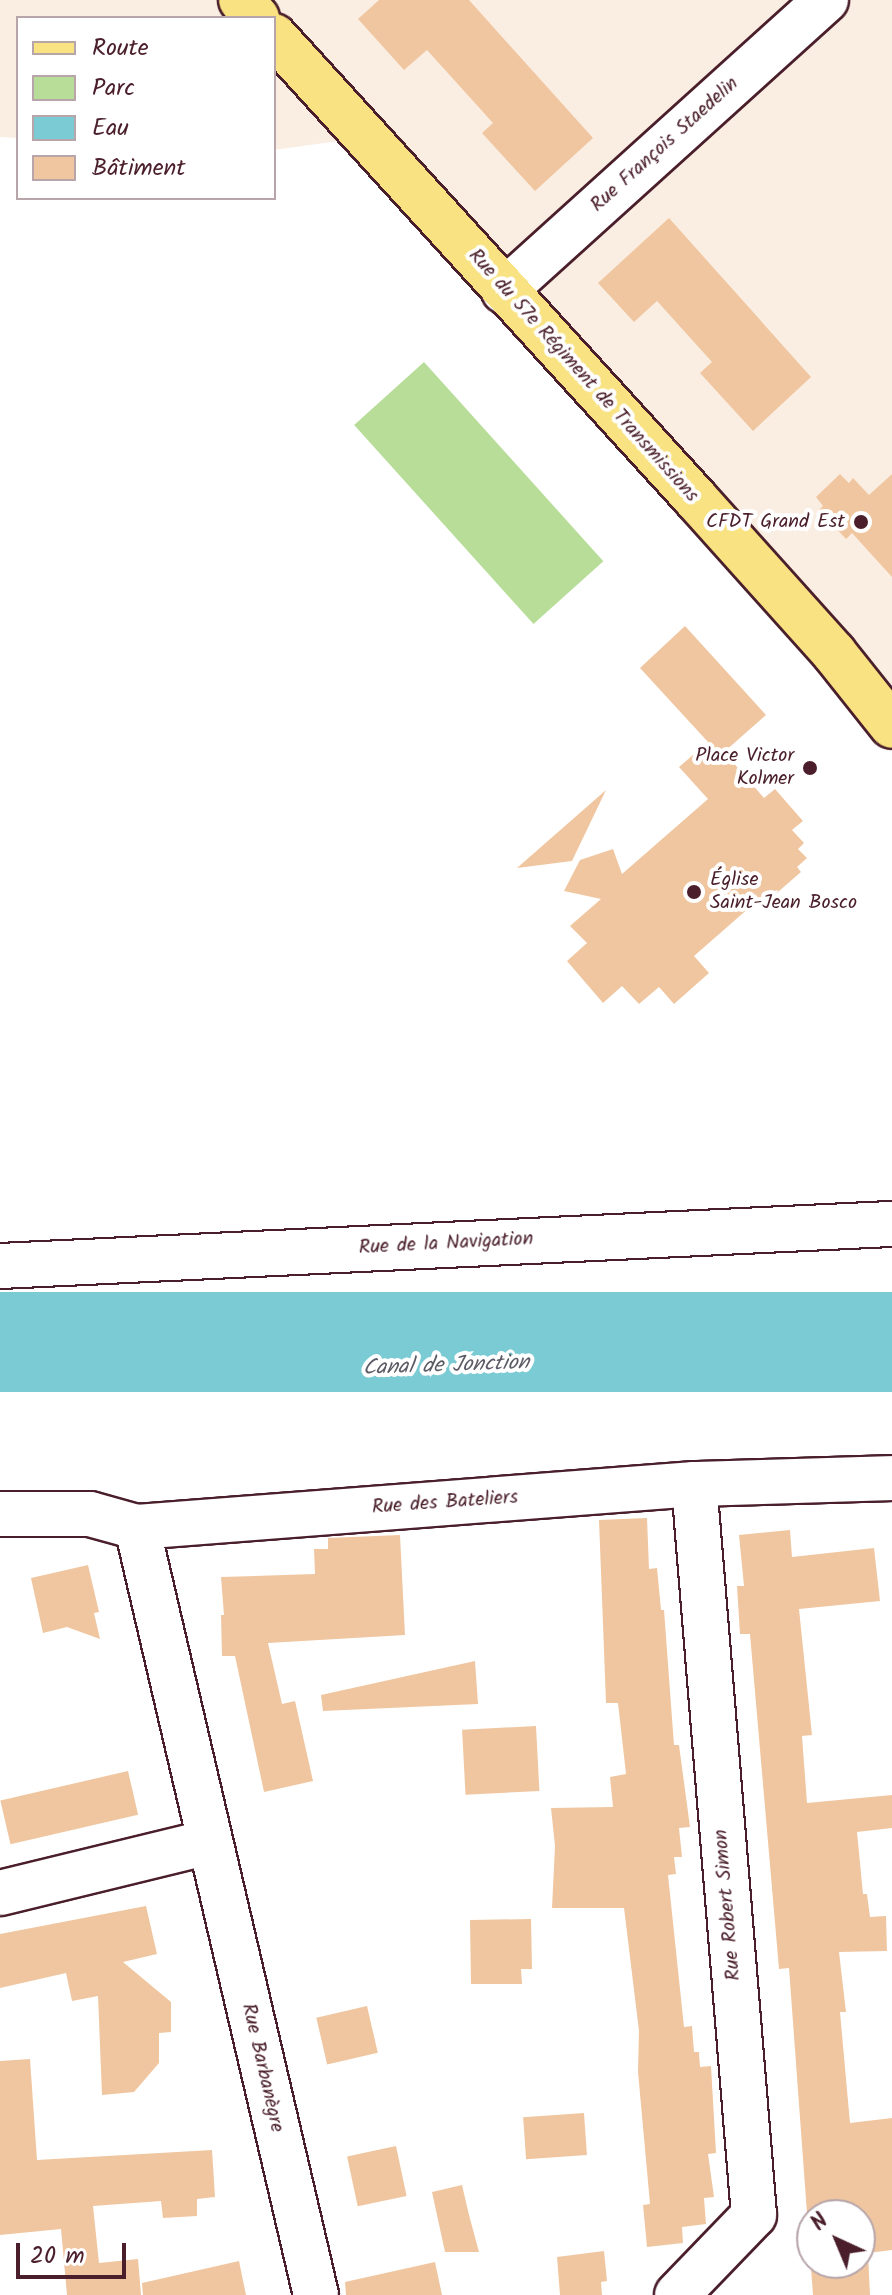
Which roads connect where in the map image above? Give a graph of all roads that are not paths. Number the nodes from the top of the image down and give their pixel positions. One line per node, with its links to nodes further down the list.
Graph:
1 (241, 0): 3 (main road)
2 (826, 0): 5 (street, Rue François Staedelin)
3 (255, 16)
4 (276, 38): 5 (main road, Rue du 57e Régiment de Transmissions)
5 (504, 291): 6 (main road, Rue du 57e Régiment de Transmissions)
6 (890, 720)
7 (892, 1224): 8 (street, Rue de la Navigation)
8 (0, 1266)
9 (892, 1478): 10 (street, Rue des Bateliers)
10 (694, 1484): 12 (street, Rue des Bateliers); 16 (street, Rue Robert Simon)
11 (0, 1514): 12 (street, Rue des Bateliers)
12 (137, 1527): 13 (street, Rue Barbanègre)
13 (209, 1842): 14 (street); 15 (street, Rue Barbanègre)
14 (0, 1893)
15 (316, 2295)
16 (677, 2295)

